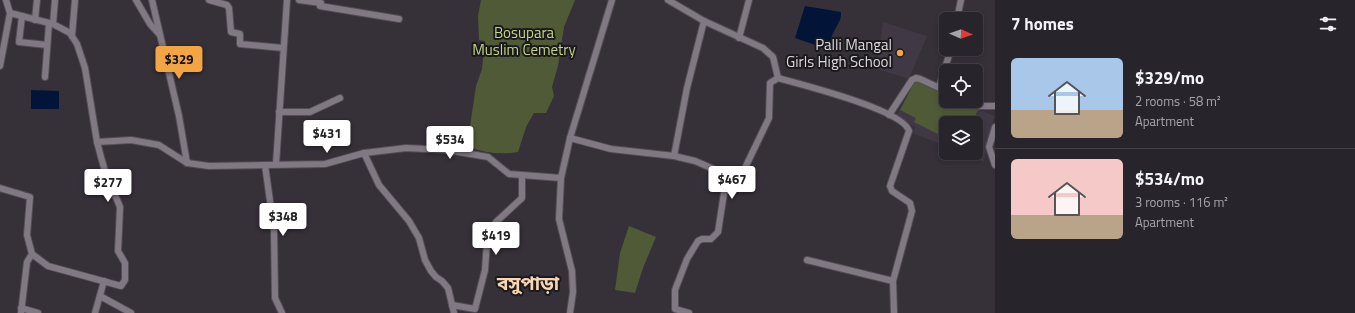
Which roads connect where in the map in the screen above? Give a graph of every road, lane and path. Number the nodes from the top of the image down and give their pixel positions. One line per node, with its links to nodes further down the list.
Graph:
1 (6, 0): 15 (street)
2 (37, 0): 18 (street)
3 (55, 0): 20 (street)
4 (75, 0): 22 (street)
5 (136, 0): 23 (street)
6 (152, 0): 23 (street)
7 (209, 0): 26 (street)
8 (287, 0): 26 (street)
9 (299, 0): 17 (street)
10 (612, 0): 37 (street)
11 (668, 0): 19 (street)
12 (749, 0): 24 (street)
13 (961, 0): 14 (street)
14 (958, 12)
15 (10, 13): 16 (street); 21 (street)
16 (22, 16): 18 (street); 25 (street)
17 (399, 19)
18 (35, 20): 20 (street)
19 (704, 21): 24 (street); 40 (street)
20 (51, 23): 22 (street); 25 (street)
21 (3, 36): 27 (street)
22 (72, 36): 38 (street)
23 (160, 36): 41 (street)
24 (739, 38): 29 (street)
25 (47, 45): 28 (street)
26 (283, 48): 34 (street)
27 (0, 66)
28 (45, 77)
29 (778, 78): 35 (street); 47 (street)
30 (939, 87): 35 (street)
31 (340, 98): 34 (street)
32 (983, 106): 33 (street)
33 (995, 106)
34 (279, 112): 42 (street)
35 (890, 115): 51 (street)
36 (995, 127): 44 (street)
37 (570, 138): 40 (street); 46 (street)
38 (97, 142): 41 (street); 52 (street)
39 (364, 153): 42 (street); 45 (street); 54 (street)
40 (674, 156): 47 (street)
41 (187, 163): 43 (street)
42 (276, 164): 43 (street)
43 (265, 165): 59 (street)
44 (995, 165)
45 (522, 175): 46 (street); 54 (street)
46 (561, 178): 61 (street)
47 (736, 181): 62 (street)
48 (0, 188): 49 (street)
49 (32, 254): 52 (street); 55 (street)
50 (807, 260): 51 (street)
51 (893, 281): 63 (street)
52 (106, 282): 53 (street)
53 (100, 296): 57 (street); 58 (street)
54 (452, 305): 60 (street)
55 (21, 311): 56 (street)
56 (38, 313)
57 (95, 313)
58 (131, 313)
59 (282, 313)
60 (454, 313)
61 (570, 313)
62 (689, 313)
63 (894, 313)

